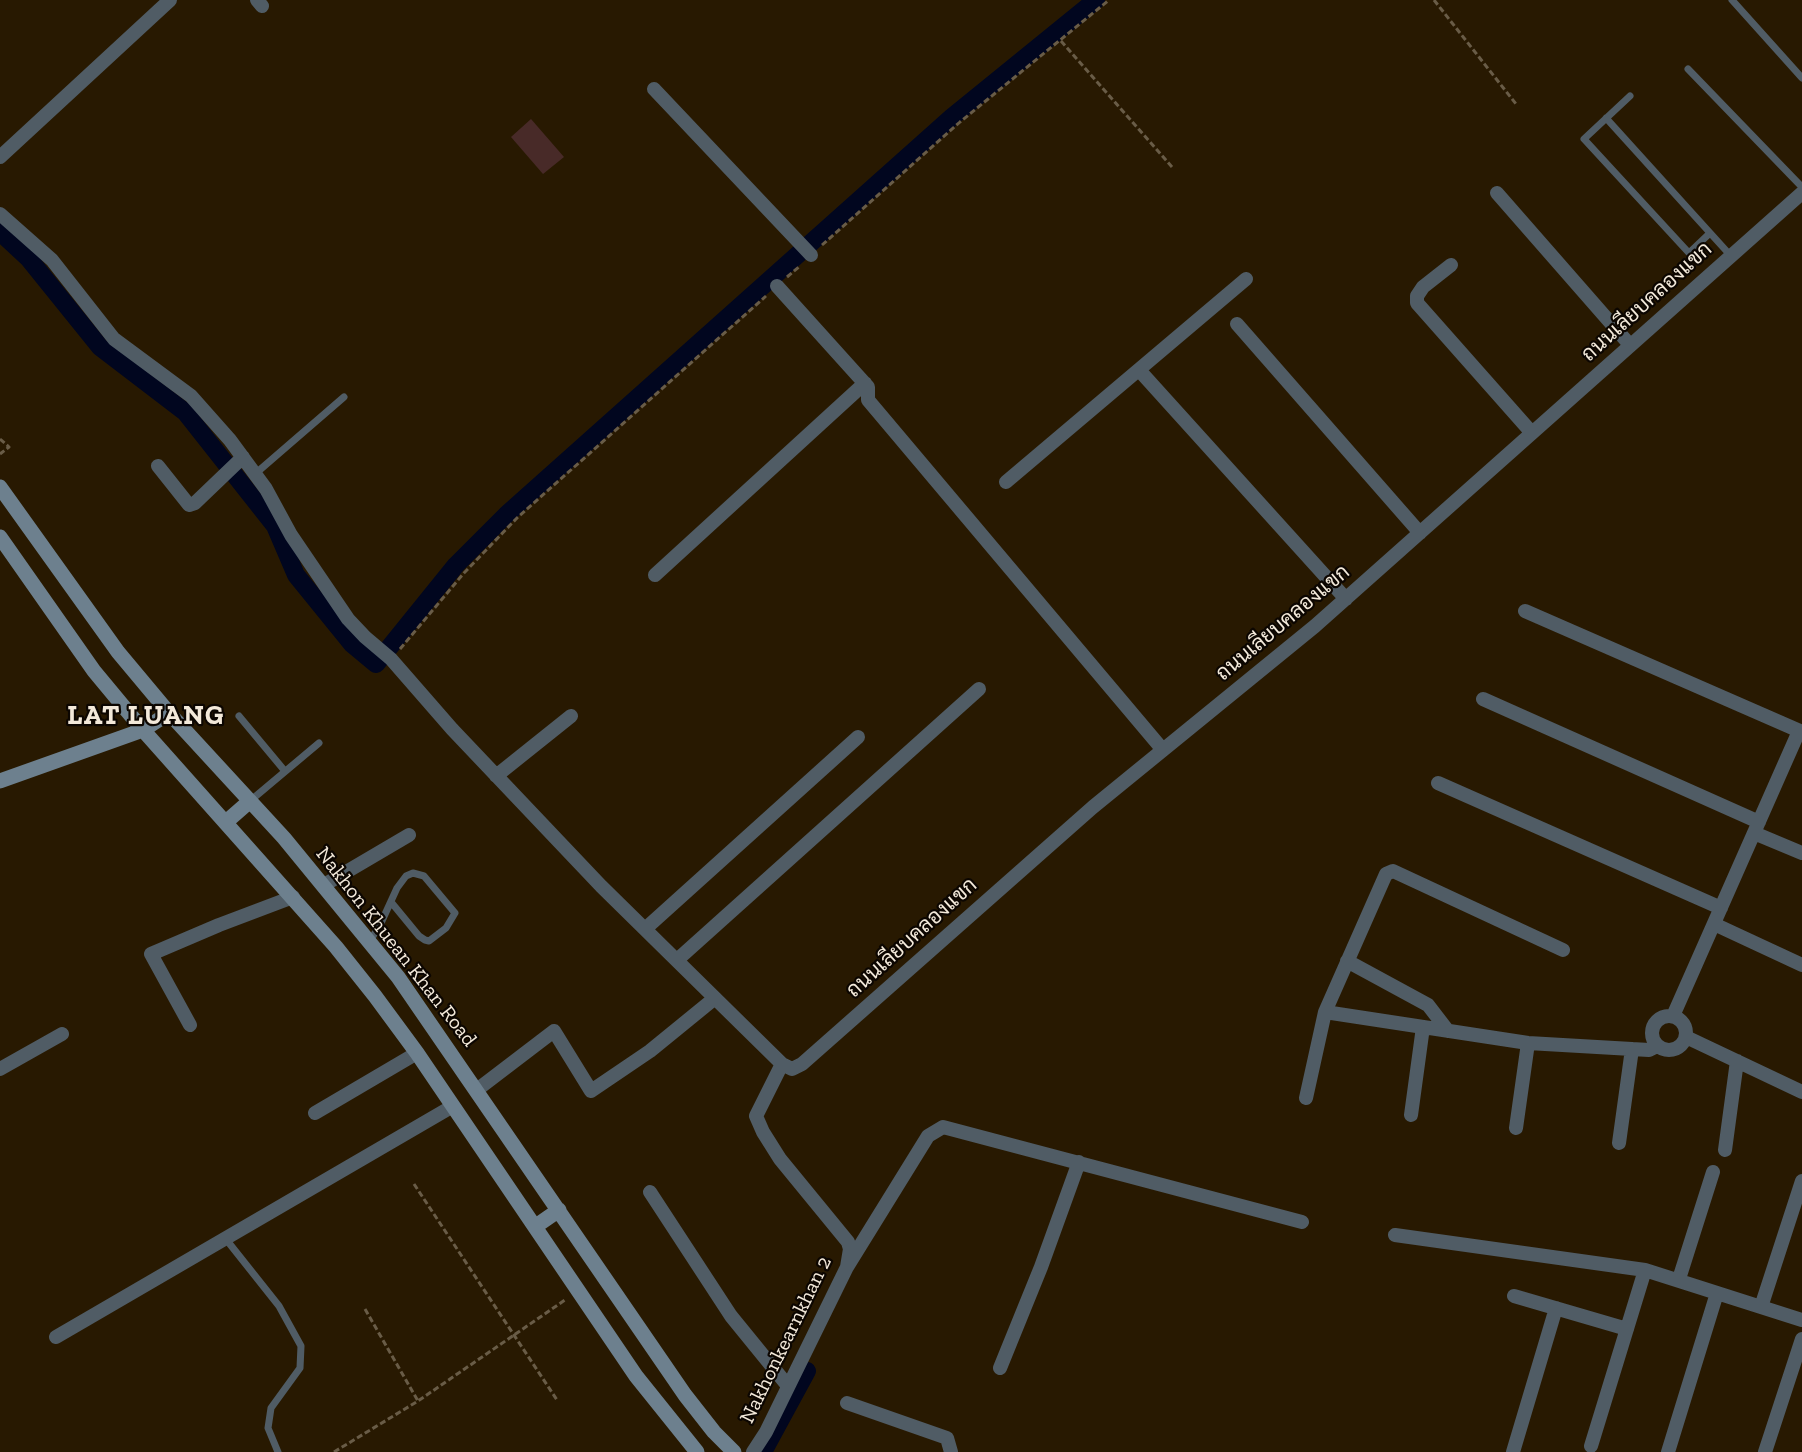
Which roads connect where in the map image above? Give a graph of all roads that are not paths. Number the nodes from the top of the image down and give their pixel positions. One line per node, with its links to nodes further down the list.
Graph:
1 (170, 0): 8 (street)
2 (1732, 0): 4 (lane)
3 (1688, 69): 9 (lane)
4 (1802, 78)
5 (654, 89): 14 (street)
6 (1630, 96): 7 (lane)
7 (1606, 118): 13 (lane); 13 (lane)
8 (0, 157)
9 (1802, 187)
10 (1497, 193): 20 (street)
11 (1802, 193): 15 (street, ถนนเลียบคลองแขก)
12 (0, 214): 25 (street)
13 (1710, 233): 15 (lane)
14 (806, 249)
15 (1731, 256): 20 (street, ถนนเลียบคลองแขก)
16 (1451, 265): 24 (street)
17 (1246, 279): 21 (street)
18 (777, 286): 22 (street)
19 (1237, 324): 30 (street)
20 (1630, 345): 24 (street, ถนนเลียบคลองแขก)
21 (1139, 370): 28 (street); 33 (street)
22 (865, 383): 32 (street); 44 (street)
23 (344, 397): 27 (lane)
24 (1532, 434): 30 (street, ถนนเลียบคลองแขก)
25 (239, 461): 26 (street); 27 (street)
26 (158, 466)
27 (255, 474): 46 (street)
28 (1006, 482)
29 (0, 487): 37 (main road, Nakhon Khuean Khan Road)
30 (1420, 533): 33 (street, ถนนเลียบคลองแขก)
31 (0, 537): 40 (main road)
32 (655, 575)
33 (1346, 599): 44 (street, ถนนเลียบคลองแขก)
34 (1525, 611): 41 (street)
35 (979, 689): 62 (street)
36 (1483, 699): 51 (street)
37 (169, 713): 40 (main road); 49 (main road, Nakhon Khuean Khan Road)
38 (238, 716): 45 (lane)
39 (572, 716): 46 (street)
40 (143, 730): 47 (main road); 50 (main road)
41 (1801, 732): 51 (street)
42 (858, 737): 59 (street)
43 (319, 743): 45 (lane)
44 (1162, 750): 78 (street, ถนนเลียบคลองแขก)
45 (284, 770): 49 (lane)
46 (496, 776): 59 (street)
47 (0, 781)
48 (1437, 783): 57 (street)
49 (250, 801): 50 (main road); 54 (main road, Nakhon Khuean Khan Road)
50 (226, 822): 55 (main road)
51 (1756, 828): 53 (street); 57 (street)
52 (409, 835): 54 (street)
53 (1802, 853)
54 (324, 885): 60 (main road, Nakhon Khuean Khan Road)
55 (293, 897): 68 (street); 76 (main road)
56 (391, 902): 56 (lane); 60 (lane)
57 (1721, 908): 58 (street)
58 (1714, 924): 64 (street); 67 (street)
59 (645, 929): 62 (street)
60 (370, 941): 80 (main road, Nakhon Khuean Khan Road)
61 (1563, 950): 63 (street)
62 (677, 960): 65 (street)
63 (1347, 961): 66 (street); 70 (street)
64 (1802, 965)
65 (715, 998): 78 (street); 80 (street)
66 (1325, 1012): 69 (street); 82 (street)
67 (1673, 1016): 72 (street); 74 (street)
68 (190, 1025)
69 (1423, 1027): 70 (street); 85 (street)
70 (1448, 1031): 73 (street)
71 (62, 1034): 79 (street)
72 (1686, 1037): 74 (street); 77 (street)
73 (1528, 1043): 75 (street); 86 (street)
74 (1657, 1046): 75 (street)
75 (1632, 1049): 87 (street)
76 (417, 1053): 83 (main road); 84 (street)
77 (1737, 1061): 81 (street); 88 (street)
78 (782, 1064): 98 (street, Nakhonkearnkhan 2)
79 (0, 1069)
80 (478, 1089): 93 (main road, Nakhon Khuean Khan Road)
81 (1802, 1092)
82 (1306, 1098)
83 (453, 1106): 95 (main road); 97 (street)
84 (315, 1113)
85 (1411, 1115)
86 (1516, 1128)
87 (1619, 1143)
88 (1725, 1150)
89 (1079, 1162): 94 (street); 98 (street); 109 (street)
90 (1713, 1172): 100 (street)
91 (1802, 1181): 103 (street)
92 (650, 1192): 110 (street)
93 (560, 1210): 95 (main road); 113 (main road, Nakhon Khuean Khan Road)
94 (1302, 1222)
95 (536, 1226): 115 (main road)
96 (1395, 1236): 99 (street)
97 (225, 1238): 107 (street); 114 (lane)
98 (847, 1267): 110 (street, Nakhonkearnkhan 2)
99 (1645, 1270): 100 (street); 106 (street)
100 (1679, 1279): 101 (street)
101 (1717, 1293): 103 (street); 119 (street)
102 (1514, 1296): 104 (street)
103 (1761, 1307): 105 (street)
104 (1556, 1308): 106 (street); 118 (street)
105 (1802, 1320)
106 (1627, 1329): 112 (street)
107 (56, 1337)
108 (1802, 1339): 120 (street)
109 (1000, 1368)
110 (788, 1386): 116 (street, Nakhonkearnkhan 2)
111 (847, 1403): 117 (street)
112 (1590, 1446)
113 (729, 1447)
114 (278, 1452)
115 (697, 1452)
116 (753, 1452)
117 (951, 1452)
118 (1513, 1452)
119 (1668, 1452)
120 (1765, 1452)

